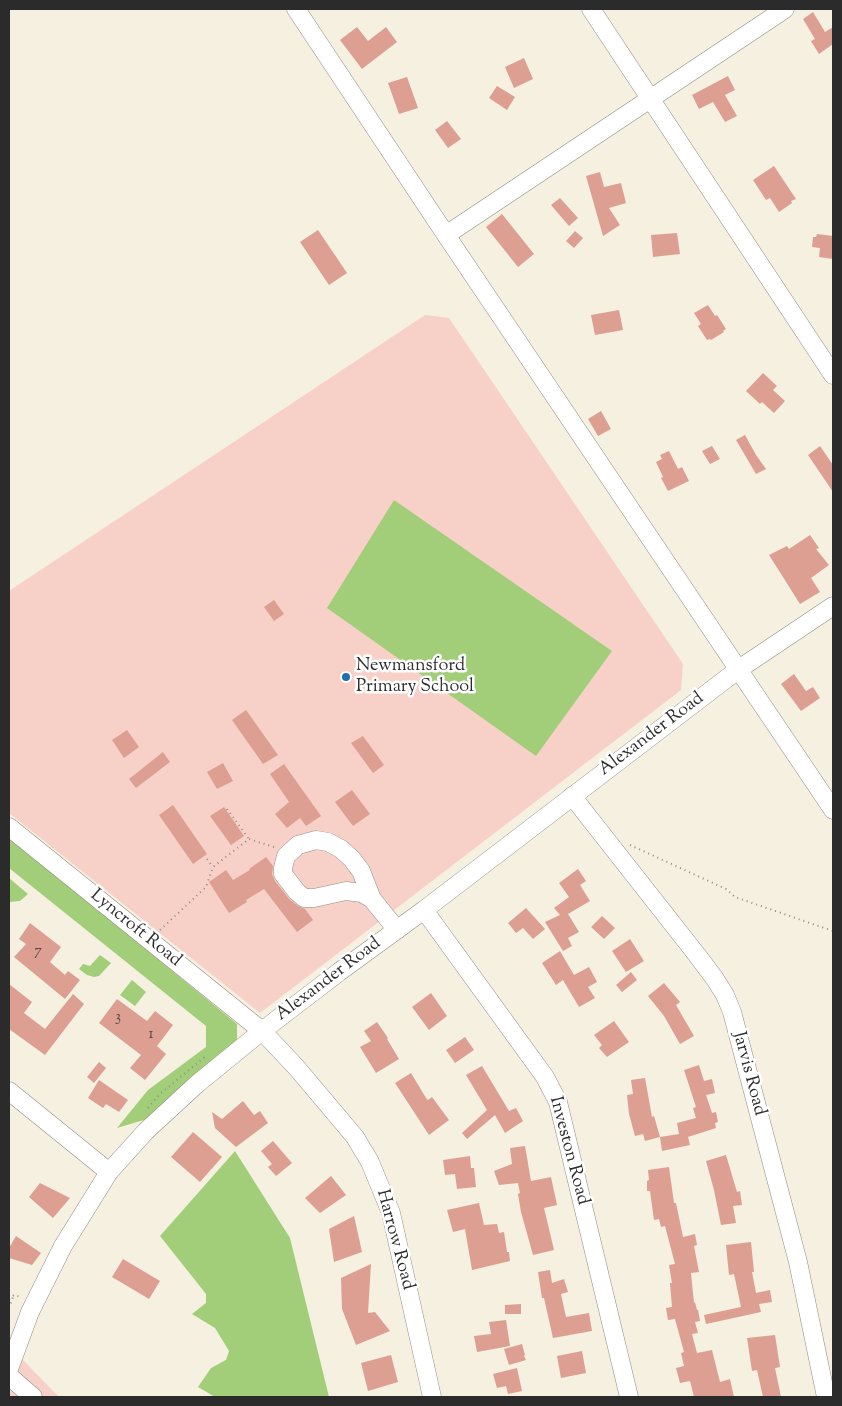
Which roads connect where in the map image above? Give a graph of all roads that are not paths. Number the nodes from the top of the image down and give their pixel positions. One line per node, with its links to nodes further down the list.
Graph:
1 (296, 9): 5 (street)
2 (591, 9): 4 (street)
3 (785, 9): 4 (street)
4 (650, 98): 5 (street); 6 (street)
5 (446, 235): 8 (street)
6 (833, 375)
7 (833, 606): 8 (street, Alexander Road)
8 (739, 669): 9 (street, Alexander Road); 10 (street)
9 (572, 796): 13 (street, Alexander Road); 24 (street, Jarvis Road)
10 (833, 810)
11 (9, 827): 15 (street, Lyncroft Road)
12 (372, 899): 12 (street); 14 (street)
13 (424, 910): 14 (street, Alexander Road); 23 (street, Investon Road)
14 (397, 930): 15 (street, Alexander Road)
15 (262, 1030): 17 (street, Alexander Road); 22 (street, Harrow Road)
16 (9, 1091): 17 (street)
17 (109, 1172): 18 (street, Alexander Road)
18 (13, 1343): 19 (street, Alexander Road)
19 (9, 1369)
20 (9, 1376): 21 (street)
21 (33, 1397)
22 (432, 1397)
23 (629, 1397)
24 (826, 1397)

